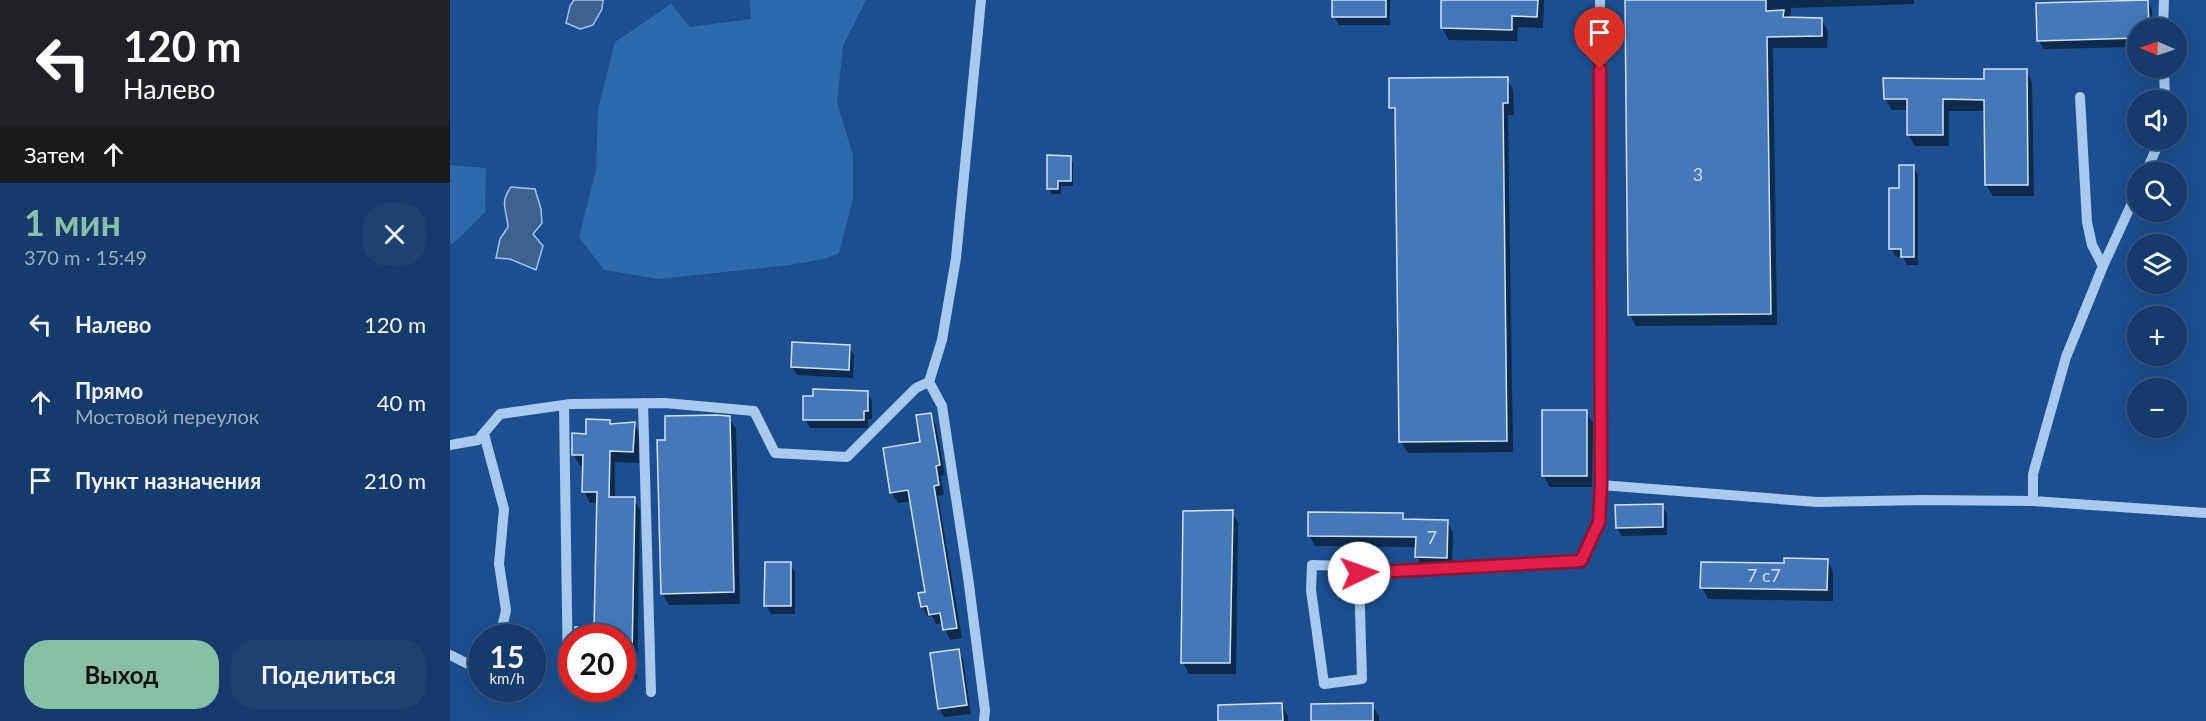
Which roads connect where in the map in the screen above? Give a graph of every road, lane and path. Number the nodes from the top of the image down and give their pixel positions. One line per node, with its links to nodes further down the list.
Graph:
1 (981, 0): 8 (street)
2 (1600, 0): 13 (street)
3 (2164, 0): 4 (street)
4 (2163, 18)
5 (2080, 97): 7 (street)
6 (2127, 214): 7 (street)
7 (2103, 266): 14 (street)
8 (930, 382): 9 (street); 22 (street)
9 (643, 403): 10 (street); 21 (street)
10 (564, 405): 11 (street); 18 (street)
11 (483, 434): 12 (street); 17 (street)
12 (450, 446)
13 (1601, 485): 14 (street); 16 (street)
14 (2033, 501): 15 (street)
15 (2206, 513)
16 (1359, 573): 16 (street)
17 (503, 624)
18 (567, 624)
19 (450, 655): 20 (street)
20 (468, 664)
21 (651, 692)
22 (984, 721)

